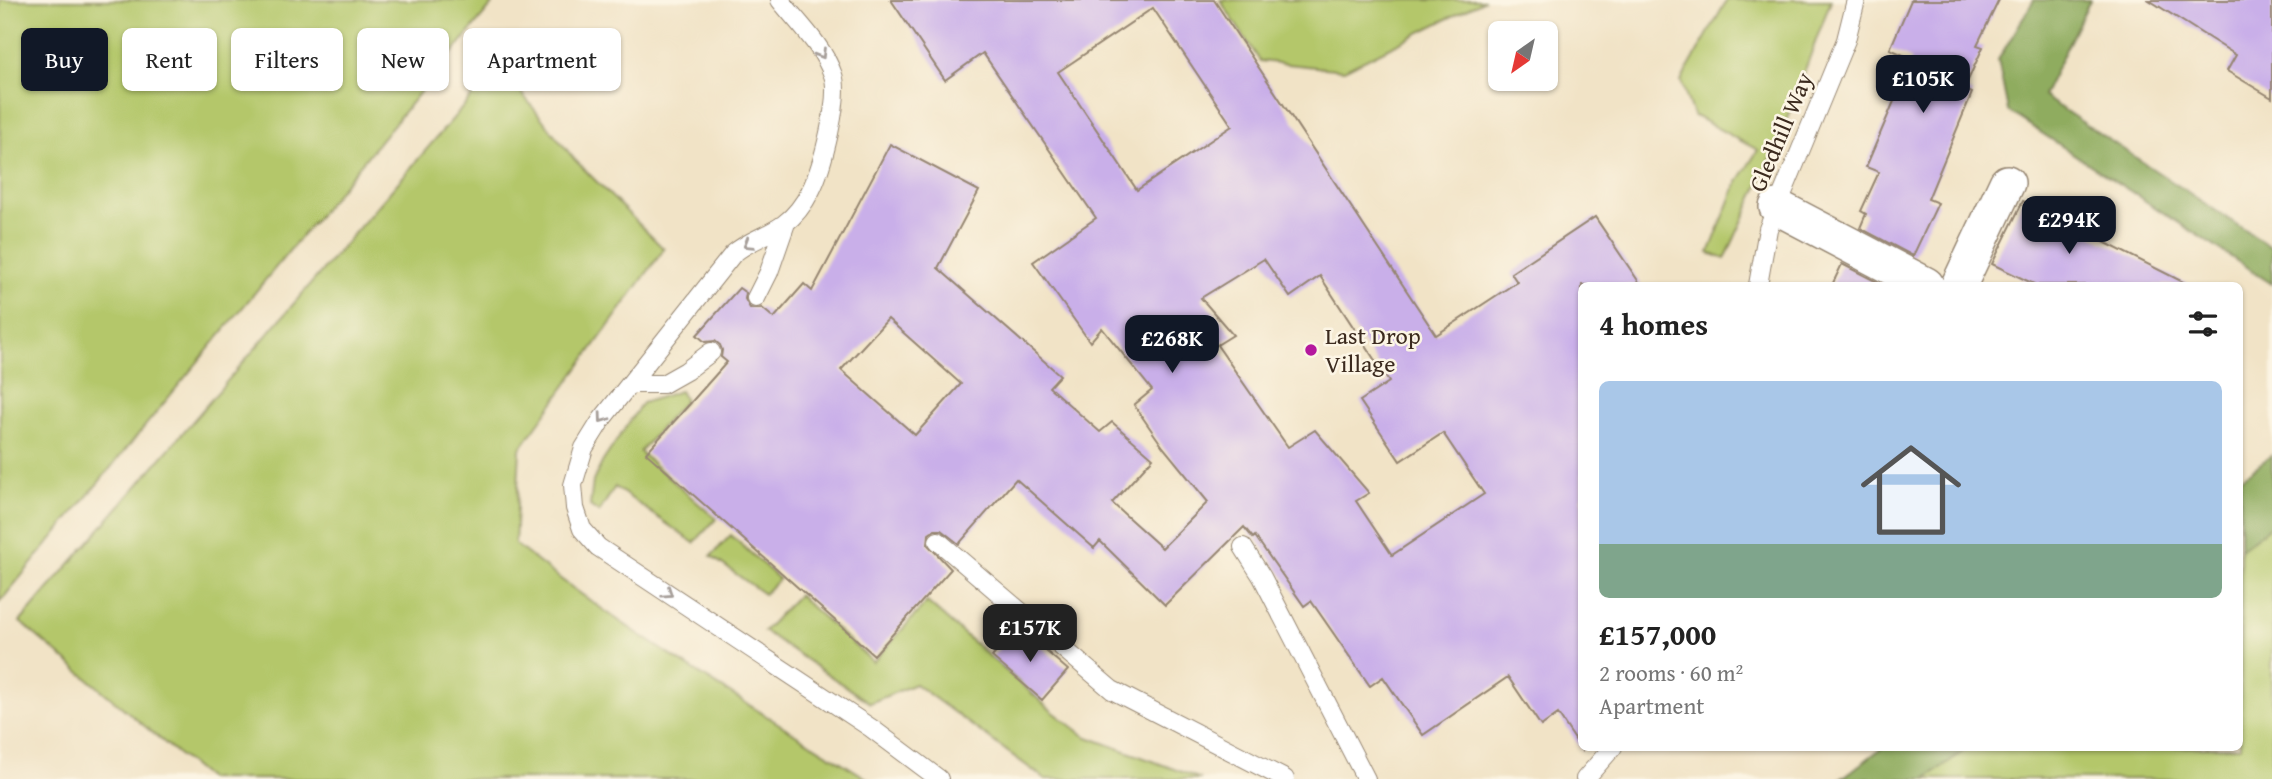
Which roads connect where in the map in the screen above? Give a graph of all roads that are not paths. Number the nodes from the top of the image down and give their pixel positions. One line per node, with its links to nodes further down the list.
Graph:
1 (780, 0): 5 (lane, one-way to 5)
2 (1856, 0): 4 (lane, Gledhill Way)
3 (2007, 183): 8 (street)
4 (1777, 207): 6 (lane, Gledhill Way); 7 (street)
5 (786, 223): 9 (lane); 11 (lane, one-way to 11)
6 (1759, 282)
7 (1920, 282)
8 (1960, 282)
9 (756, 298)
10 (711, 352): 11 (lane)
11 (630, 384): 15 (lane, one-way to 15)
12 (938, 541): 16 (lane)
13 (1243, 547): 17 (lane)
14 (1610, 751): 18 (lane)
15 (939, 779)
16 (1285, 779)
17 (1366, 779)
18 (1585, 779)

